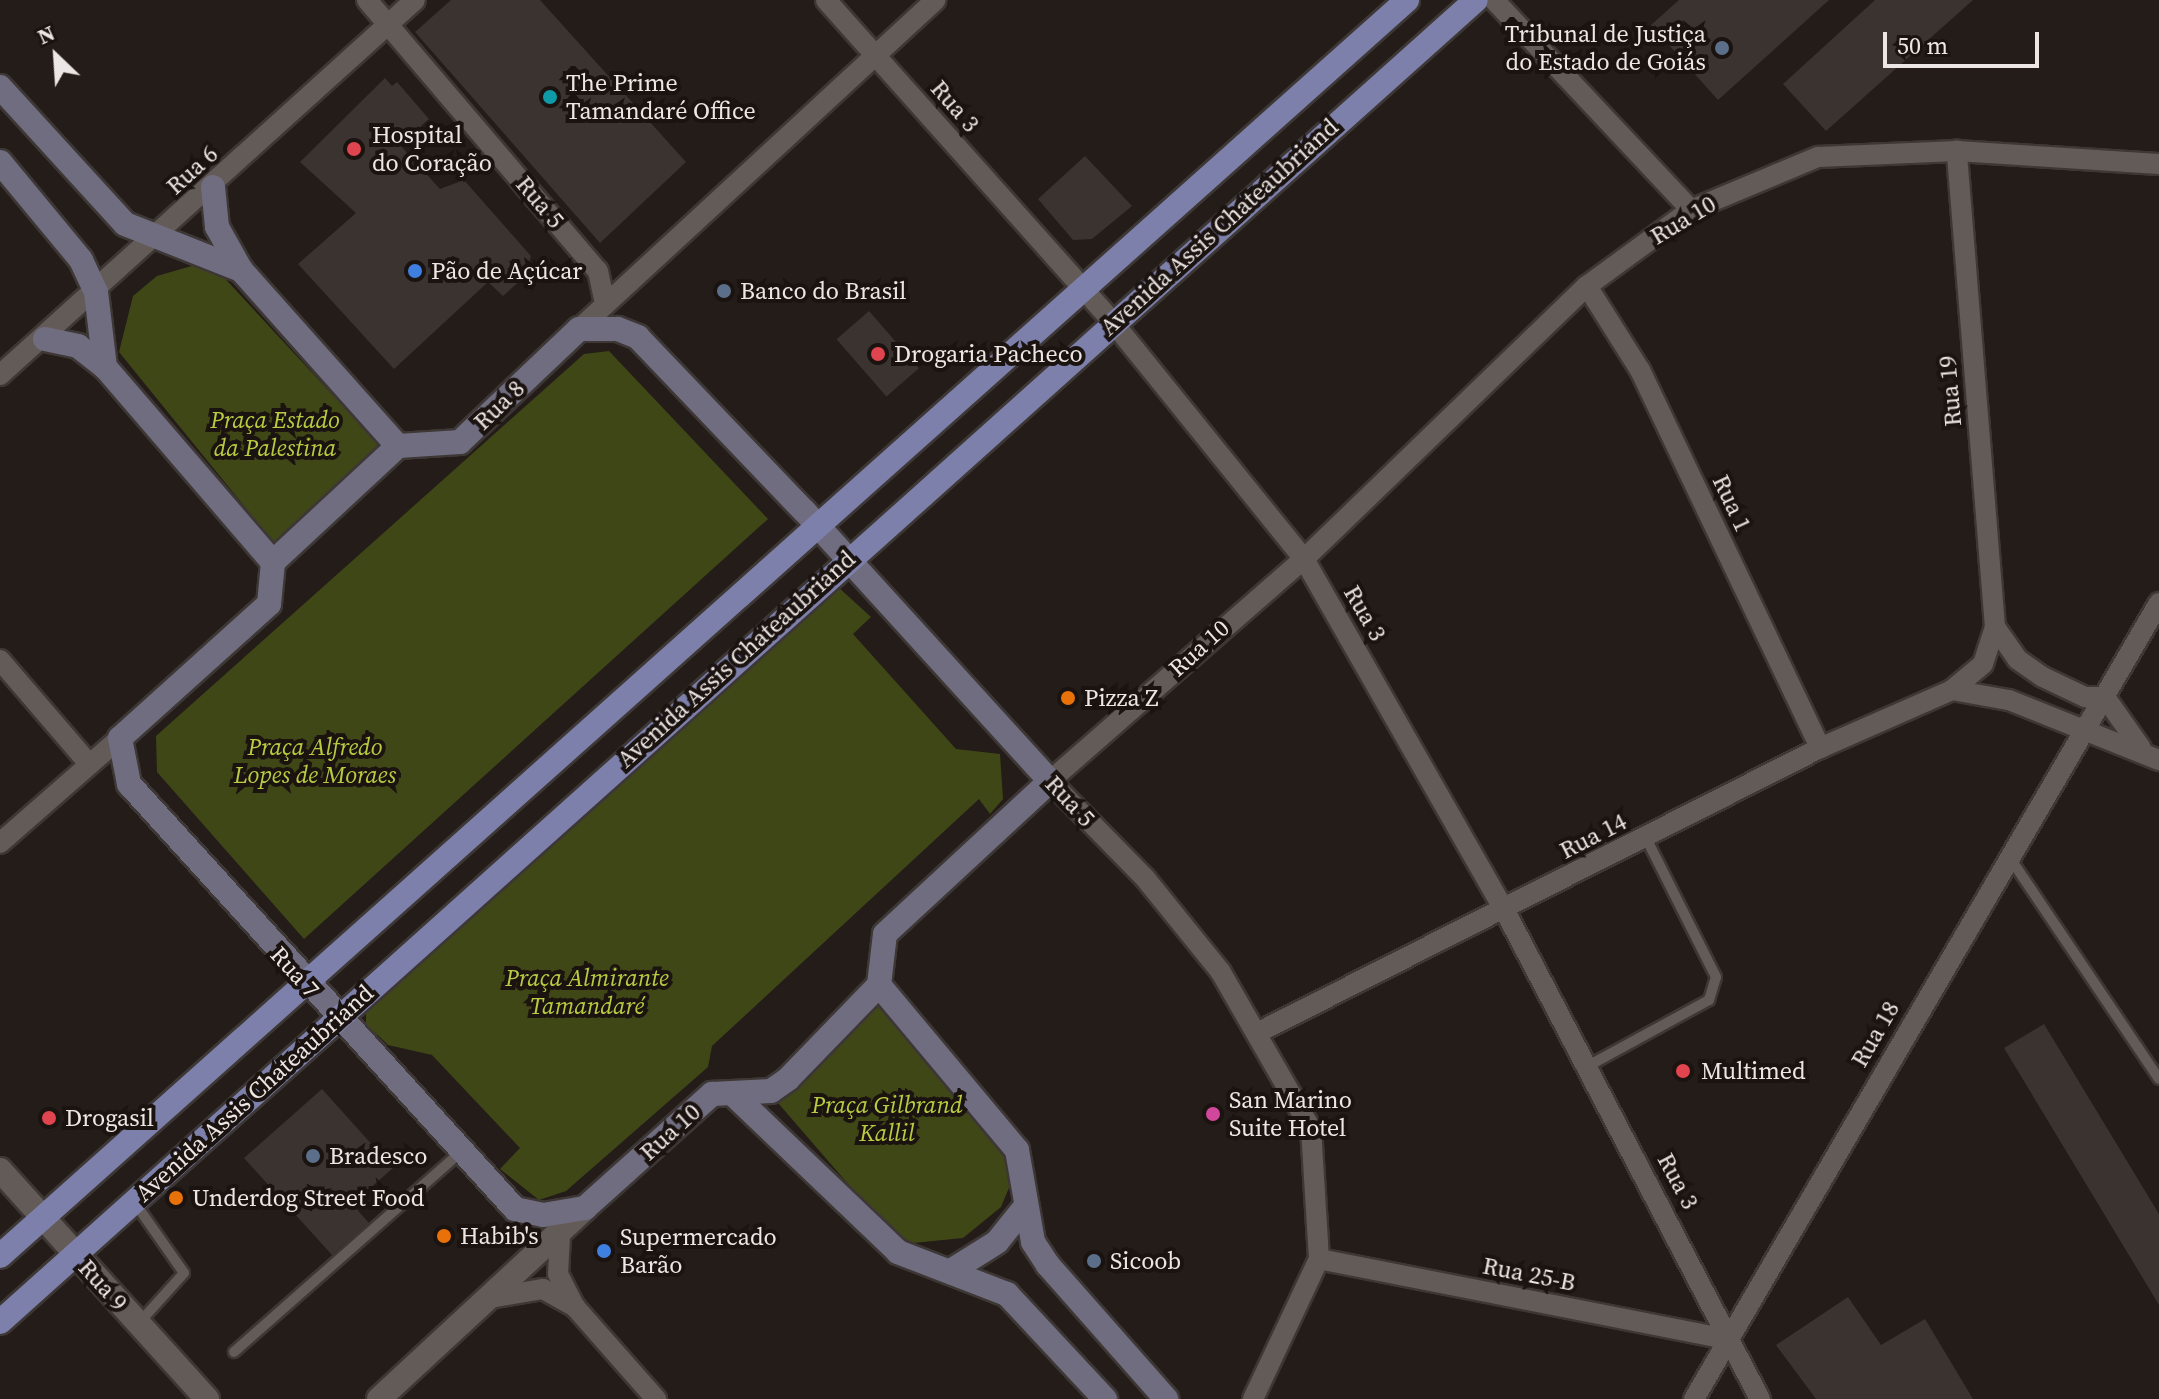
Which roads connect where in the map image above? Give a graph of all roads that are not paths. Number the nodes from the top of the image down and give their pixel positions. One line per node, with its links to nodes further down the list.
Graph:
1 (367, 0): 8 (street, Rua 5)
2 (415, 0): 8 (street, Rua 6)
3 (826, 0): 9 (street, Rua 3)
4 (935, 0): 9 (street, Rua 8)
5 (1407, 0): 19 (main road, Avenida Assis Chateaubriand)
6 (1476, 0): 22 (main road, Avenida Assis Chateaubriand)
7 (1494, 0): 15 (street)
8 (390, 26): 14 (street, Rua 6); 21 (street, Rua 5)
9 (874, 54): 19 (street, Rua 3); 21 (street, Rua 8)
10 (0, 87): 16 (main road)
11 (1957, 151): 13 (street, Rua 10); 15 (street, Rua 10); 33 (street, Rua 19)
12 (0, 162): 20 (main road)
13 (2159, 164)
14 (213, 187): 16 (street, Rua 6); 17 (main road)
15 (1691, 210): 18 (street, Rua 10)
16 (154, 240): 17 (main road); 20 (street, Rua 6)
17 (241, 270): 27 (main road)
18 (1587, 286): 29 (street, Rua 10); 39 (street, Rua 1)
19 (1083, 291): 22 (street, Rua 3); 28 (main road, Avenida Assis Chateaubriand)
20 (96, 292): 24 (street, Rua 6); 25 (main road)
21 (605, 303): 23 (street, Rua 8)
22 (1112, 321): 29 (street, Rua 3); 30 (main road, Avenida Assis Chateaubriand)
23 (579, 329): 27 (main road, Rua 8); 28 (main road, Rua 5)
24 (45, 339): 25 (main road); 26 (street, Rua 6)
25 (105, 367): 31 (main road)
26 (0, 375)
27 (398, 446): 31 (main road)
28 (818, 528): 30 (main road, Rua 5); 48 (main road, Avenida Assis Chateaubriand)
29 (1304, 559): 43 (street, Rua 10); 47 (street, Rua 3)
30 (846, 560): 43 (main road, Rua 5); 50 (main road, Avenida Assis Chateaubriand)
31 (273, 562): 38 (main road)
32 (2159, 603): 36 (street, Rua 18)
33 (1995, 627): 35 (street, Rua 14); 36 (street)
34 (0, 660): 42 (street)
35 (1952, 690): 37 (street); 39 (street, Rua 14)
36 (2105, 697): 37 (street, Rua 18); 40 (street)
37 (2080, 729): 40 (street); 46 (street, Rua 18)
38 (120, 738): 42 (street); 48 (main road, Rua 7)
39 (1820, 748): 44 (street, Rua 14)
40 (2141, 748): 41 (street)
41 (2159, 760)
42 (89, 764): 45 (street)
43 (1050, 781): 49 (main road, Rua 10); 51 (street, Rua 5)
44 (1646, 838): 47 (street, Rua 14); 52 (lane)
45 (0, 843)
46 (2007, 854): 53 (lane); 70 (street, Rua 18)
47 (1505, 911): 51 (street, Rua 14); 52 (street, Rua 3)
48 (306, 985): 50 (main road, Rua 7); 60 (main road, Avenida Assis Chateaubriand)
49 (879, 985): 54 (main road, Rua 10); 58 (main road)
50 (335, 1018): 55 (main road, Rua 7); 57 (main road, Avenida Assis Chateaubriand)
51 (1259, 1032): 64 (street, Rua 5)
52 (1588, 1066): 70 (street, Rua 3)
53 (2159, 1079)
54 (735, 1096): 59 (main road, Rua 10); 65 (main road)
55 (461, 1152): 59 (main road, Rua 7); 71 (lane)
56 (0, 1170): 60 (street, Rua 9)
57 (134, 1202): 62 (main road, Avenida Assis Chateaubriand); 69 (lane)
58 (1025, 1207): 65 (main road); 76 (main road)
59 (585, 1208): 61 (street, Rua 10)
60 (43, 1218): 62 (street, Rua 9); 63 (main road, Avenida Assis Chateaubriand)
61 (560, 1236): 66 (street, Rua 10); 67 (street)
62 (76, 1255): 68 (main road, Avenida Assis Chateaubriand); 69 (street, Rua 9)
63 (0, 1256)
64 (1319, 1259): 70 (street, Rua 25-B); 77 (street, Rua 5)
65 (954, 1269): 75 (main road)
66 (496, 1297): 67 (street); 73 (street, Rua 10)
67 (575, 1307): 74 (street)
68 (0, 1322)
69 (138, 1324): 72 (street, Rua 9)
70 (1730, 1340): 78 (street, Rua 18); 79 (street, Rua 3)
71 (234, 1352)
72 (207, 1399)
73 (379, 1399)
74 (656, 1399)
75 (1105, 1399)
76 (1166, 1399)
77 (1253, 1399)
78 (1694, 1399)
79 (1760, 1399)

